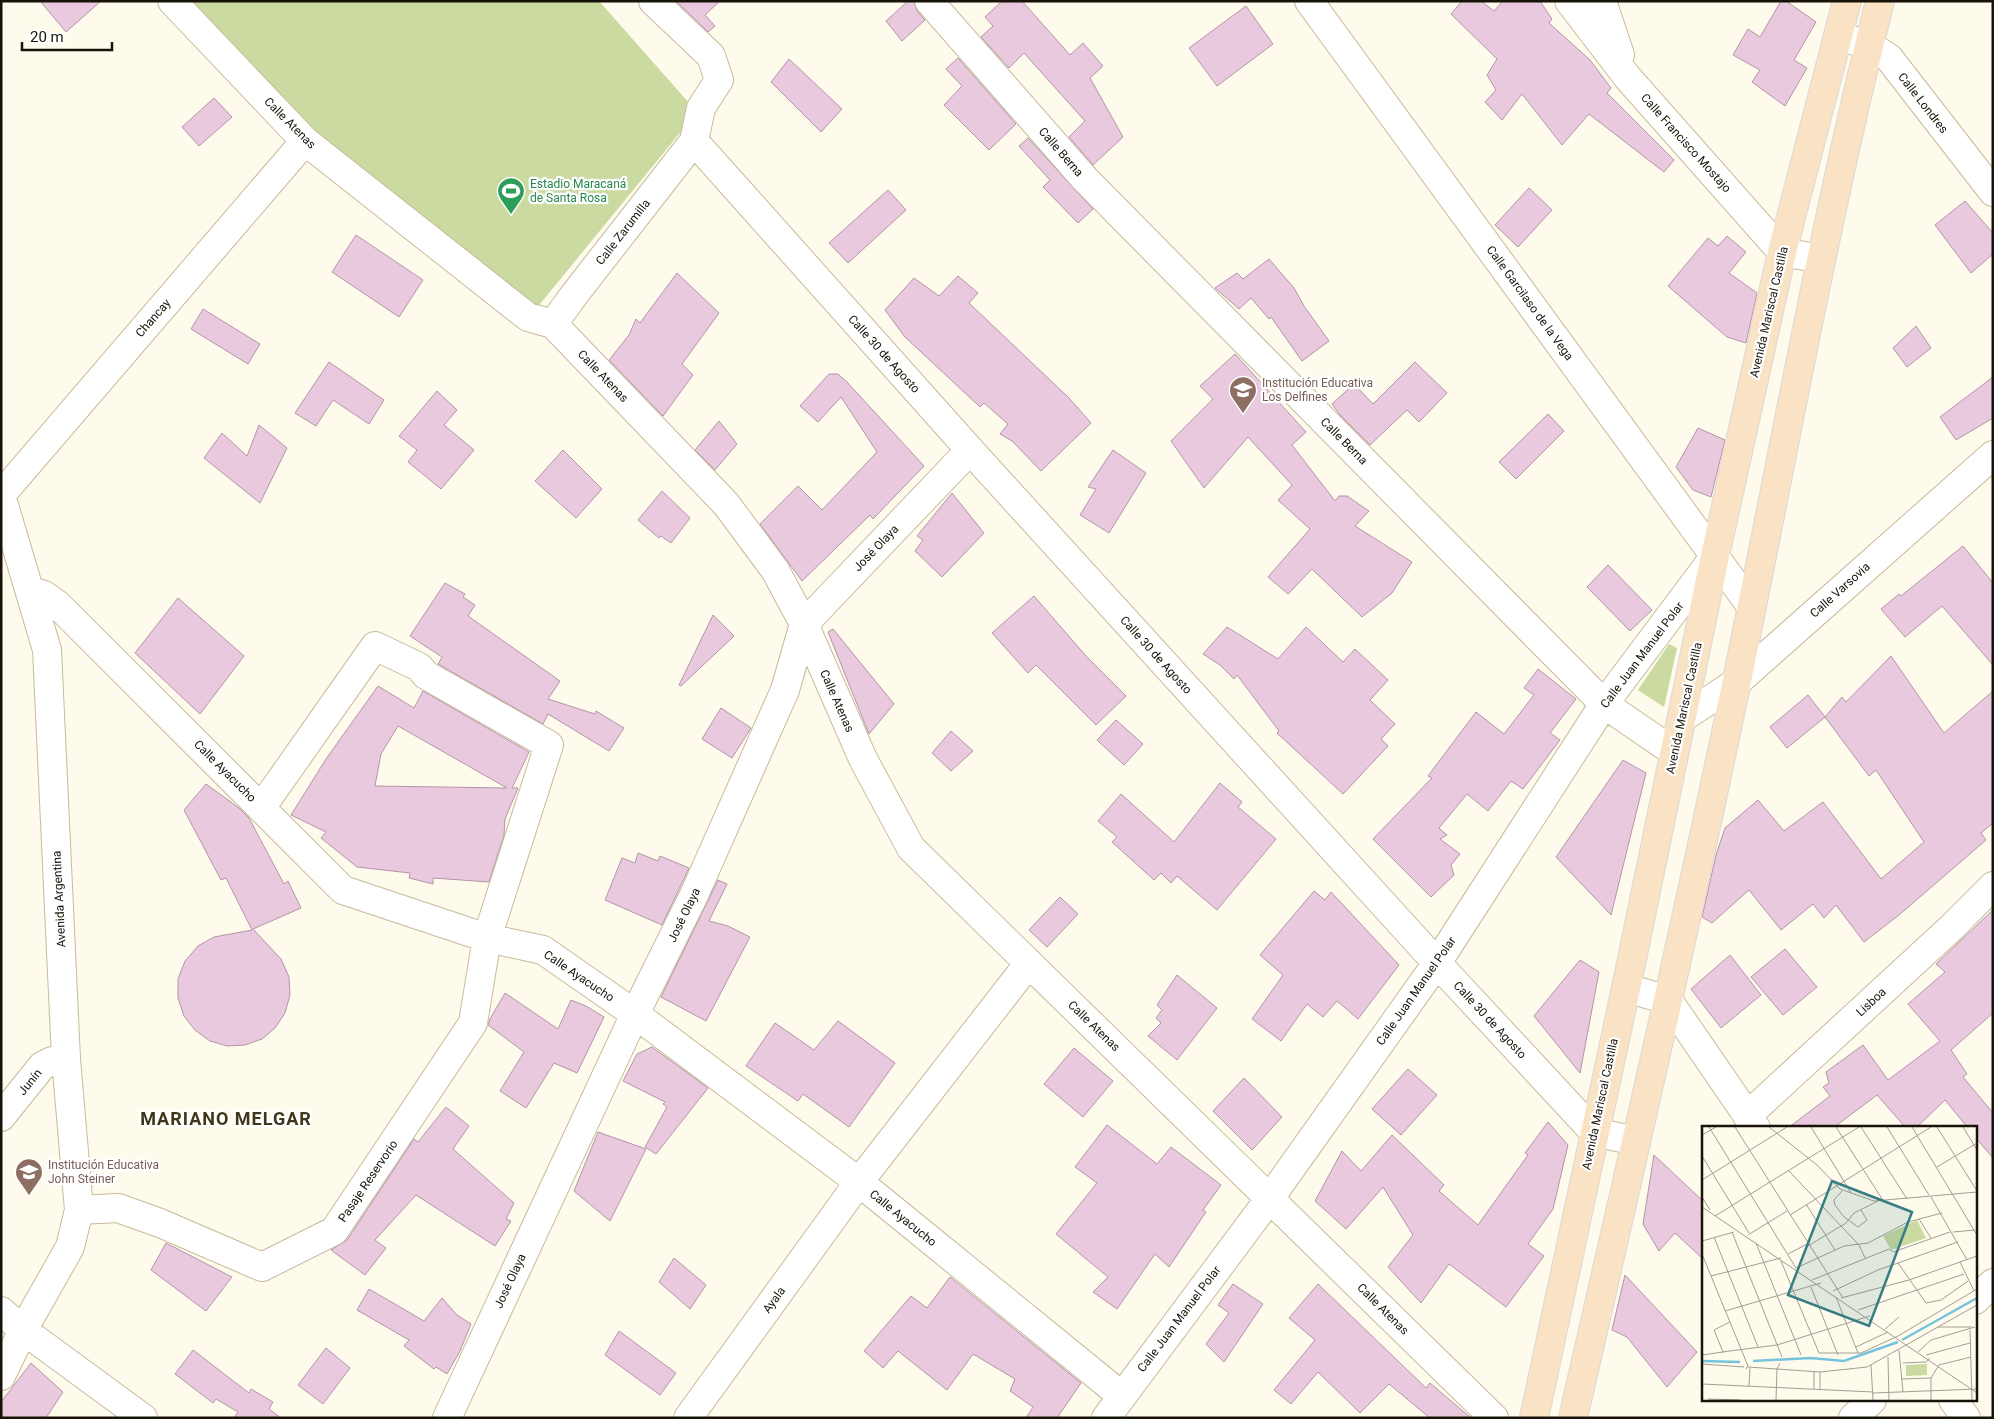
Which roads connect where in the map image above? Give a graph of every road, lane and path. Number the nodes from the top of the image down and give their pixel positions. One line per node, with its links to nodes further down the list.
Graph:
1 (172, 1): 12 (street, Calle Atenas)
2 (653, 1): 13 (street)
3 (929, 1): 27 (street, Calle Berna)
4 (1308, 1): 22 (street, Calle Garcilaso de la Vega)
5 (1569, 1): 11 (street, Calle Francisco Mostajo)
6 (1602, 1): 11 (street)
7 (1847, 1): 9 (main road, Avenida Mariscal Castilla)
8 (1880, 1): 10 (main road)
9 (1838, 36): 10 (street, Calle Londres); 15 (main road, Avenida Mariscal Castilla)
10 (1869, 45): 14 (street, Calle Londres); 16 (main road)
11 (1628, 78): 15 (street, Calle Francisco Mostajo)
12 (305, 141): 17 (street, Calle Atenas); 20 (street, Chancay)
13 (694, 141): 17 (street, Calle Zarumilla); 18 (street, Calle 30 de Agosto)
14 (1993, 192)
15 (1782, 252): 16 (street); 22 (main road, Avenida Mariscal Castilla)
16 (1821, 260): 24 (main road)
17 (553, 324): 25 (street, Calle Atenas)
18 (970, 450): 25 (street, José Olaya); 34 (street, Calle 30 de Agosto)
19 (1993, 455): 26 (street, Calle Varsovia)
20 (1, 495): 23 (street, Avenida Argentina)
21 (1, 556): 23 (street, Avenida Argentina)
22 (1715, 556): 24 (street, Calle Garcilaso de la Vega); 27 (street, Calle Juan Manuel Polar); 28 (main road, Avenida Mariscal Castilla)
23 (30, 590): 30 (street, Calle Ayacucho); 38 (street, Avenida Argentina)
24 (1751, 606): 26 (main road)
25 (804, 624): 33 (street, Calle Atenas); 37 (street, José Olaya)
26 (1736, 682): 28 (street, Calle Varsovia); 36 (main road)
27 (1604, 704): 29 (street, Calle Berna); 34 (street, Calle Juan Manuel Polar)
28 (1682, 718): 29 (main road, Avenida Mariscal Castilla)
29 (1674, 752): 35 (main road, Avenida Mariscal Castilla)
30 (261, 808): 32 (street, Calle Ayacucho); 32 (street, Pasaje Reservorio)
31 (1993, 886): 40 (street, Lisboa)
32 (487, 938): 37 (street, Calle Ayacucho); 45 (street, Pasaje Reservorio)
33 (1029, 963): 43 (street, Ayala); 44 (street, Calle Atenas)
34 (1437, 963): 41 (street, Calle 30 de Agosto); 44 (street, Calle Juan Manuel Polar)
35 (1626, 988): 36 (street); 41 (main road, Avenida Mariscal Castilla)
36 (1668, 1000): 40 (street); 42 (main road)
37 (635, 1014): 43 (street, Calle Ayacucho); 55 (street, José Olaya)
38 (66, 1059): 39 (street, Junín); 45 (street, Avenida Argentina)
39 (1, 1117)
40 (1752, 1122)
41 (1594, 1132): 42 (street); 59 (main road, Avenida Mariscal Castilla)
42 (1636, 1141): 60 (main road)
43 (859, 1182): 51 (street, Calle Ayacucho); 56 (street, Ayala)
44 (1270, 1198): 51 (street, Calle Juan Manuel Polar); 58 (street, Calle Atenas)
45 (79, 1210): 49 (street, Avenida Argentina)
46 (1993, 1283): 47 (street)
47 (1976, 1299)
48 (1, 1311): 49 (street)
49 (23, 1330): 50 (street, Avenida Argentina); 54 (street)
50 (1, 1376)
51 (1122, 1396): 57 (street, Calle Juan Manuel Polar)
52 (1870, 1402): 61 (street)
53 (1954, 1402): 62 (street)
54 (143, 1418)
55 (447, 1418)
56 (688, 1418)
57 (1106, 1418)
58 (1494, 1418)
59 (1534, 1418)
60 (1572, 1418)
61 (1853, 1418)
62 (1966, 1418)

